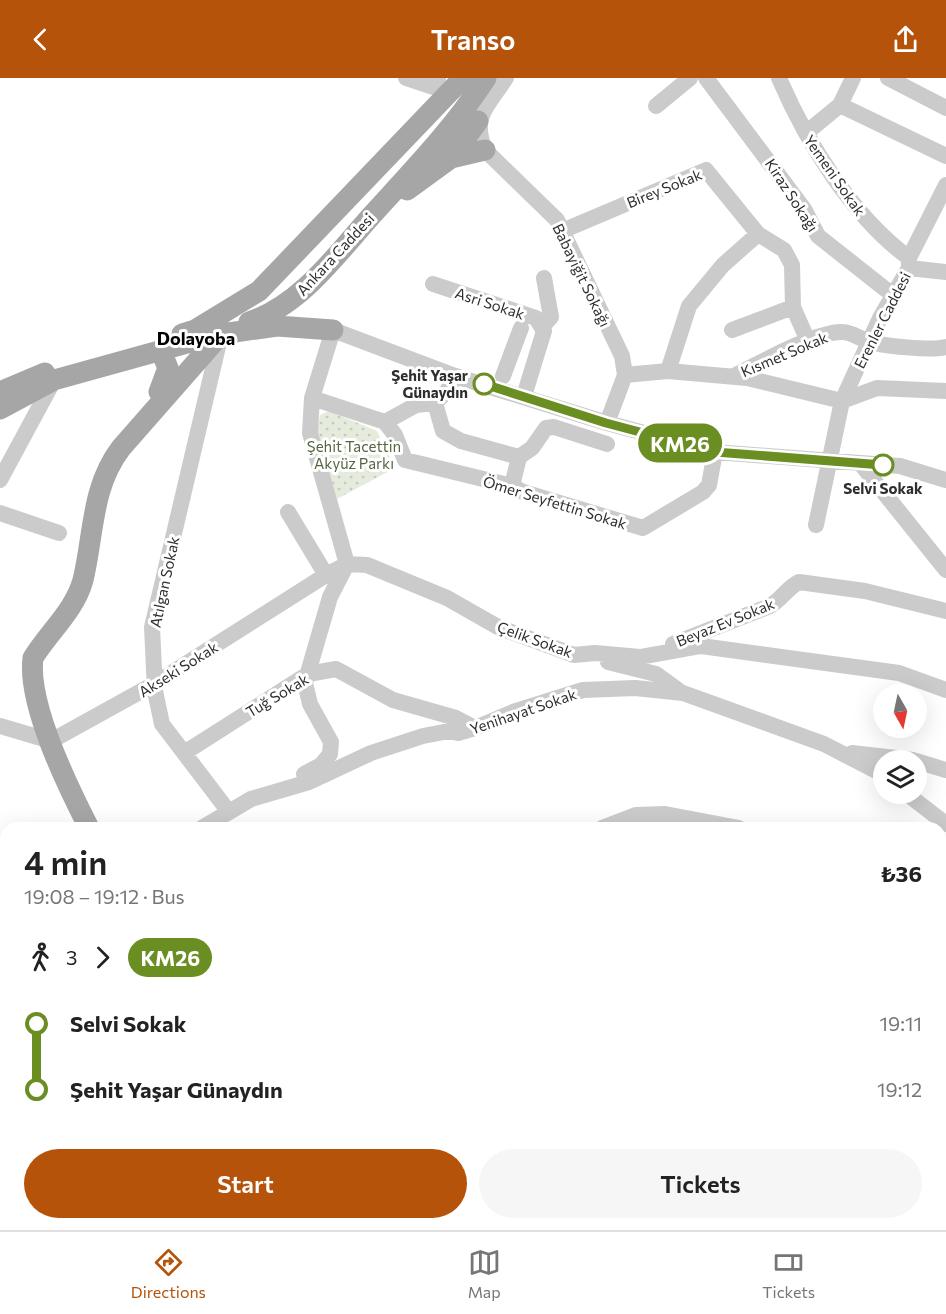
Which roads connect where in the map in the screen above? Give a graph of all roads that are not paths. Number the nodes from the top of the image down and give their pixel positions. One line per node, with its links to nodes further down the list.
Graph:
1 (406, 78): 2 (street)
2 (438, 78)
3 (462, 78): 30 (main road); 30 (main road, Ankara Caddesi)
4 (486, 78): 21 (main road, Ankara Caddesi)
5 (506, 78): 14 (street)
6 (690, 78): 12 (street)
7 (706, 78): 29 (street, Kiraz Sokağı)
8 (779, 78): 15 (street, Yemeni Sokak)
9 (853, 78): 11 (street)
10 (888, 78): 13 (street)
11 (840, 105): 15 (street); 17 (street)
12 (656, 106)
13 (946, 108)
14 (478, 121): 16 (street); 18 (main road)
15 (806, 133): 24 (street, Yemeni Sokak)
16 (485, 150): 18 (main road); 22 (street, Babayiğit Sokağı)
17 (946, 156)
18 (451, 158): 21 (main road)
19 (946, 185): 20 (street, Erenler Caddesi)
20 (941, 203): 24 (street, Erenler Caddesi)
21 (380, 206): 28 (main road, Ankara Caddesi)
22 (560, 220): 23 (street, Birey Sokak); 45 (street, Babayiğit Sokağı)
23 (758, 234): 31 (street, Birey Sokak); 44 (street)
24 (909, 263): 25 (street); 29 (street, Erenler Caddesi)
25 (946, 272)
26 (544, 279): 32 (street)
27 (433, 284): 32 (street, Asri Sokak)
28 (302, 291): 30 (main road, Ankara Caddesi); 34 (main road)
29 (894, 296): 39 (street, Erenler Caddesi)
30 (269, 301): 34 (main road); 36 (main road, Ankara Caddesi); 38 (main road); 51 (main road, Ankara Caddesi)
31 (793, 306): 35 (street); 37 (street, Birey Sokak)
32 (543, 326): 43 (street, Asri Sokak)
33 (521, 328): 42 (street)
34 (333, 330): 36 (main road); 46 (street); 54 (street)
35 (732, 330)
36 (221, 334): 38 (main road, Ankara Caddesi); 60 (main road); 80 (street, Atılgan Sokak)
37 (808, 341): 39 (street, Kısmet Sokak); 48 (street, Kısmet Sokak)
38 (200, 342): 41 (main road, Ankara Caddesi); 52 (main road)
39 (870, 342): 40 (street, Kısmet Sokak); 55 (street, Erenler Caddesi)
40 (946, 347)
41 (161, 351): 49 (main road, Ankara Caddesi); 52 (main road)
42 (512, 354): 43 (street); 47 (street)
43 (535, 360): 53 (street, Asri Sokak)
44 (668, 371): 45 (street); 48 (street)
45 (625, 375): 59 (street)
46 (455, 376): 53 (street); 56 (street)
47 (503, 376)
48 (732, 376): 55 (street)
49 (54, 380): 57 (main road, Ankara Caddesi); 66 (street)
50 (946, 390): 55 (street)
51 (0, 392)
52 (159, 392): 60 (main road)
53 (524, 396): 59 (street)
54 (312, 398): 58 (street); 73 (street)
55 (842, 400): 64 (street, Erenler Caddesi)
56 (435, 403): 58 (street); 63 (street)
57 (0, 409)
58 (385, 422): 68 (street, Ömer Seyfettin Sokak)
59 (606, 423): 62 (street)
60 (140, 426): 85 (main road)
61 (607, 444): 63 (street)
62 (715, 452): 64 (street); 68 (street, Ömer Seyfettin Sokak)
63 (519, 457): 68 (street)
64 (829, 460): 65 (street); 71 (street, Erenler Caddesi)
65 (860, 463): 67 (street); 74 (street)
66 (0, 480)
67 (946, 480)
68 (512, 486)
69 (288, 512): 75 (street)
70 (0, 513): 72 (street)
71 (816, 525)
72 (59, 533)
73 (347, 564): 75 (street, Akseki Sokak); 77 (street, Çelik Sokak); 79 (street)
74 (946, 570)
75 (326, 575): 80 (street, Akseki Sokak)
76 (946, 611): 78 (street, Beyaz Ev Sokak)
77 (574, 655): 78 (street, Çelik Sokak); 82 (street)
78 (640, 657): 81 (street, Çelik Sokak)
79 (308, 674): 84 (street, Tuğ Sokak); 86 (street, Tuğ Sokak); 92 (street)
80 (154, 684): 85 (street, Akseki Sokak); 86 (street, Atılgan Sokak)
81 (946, 690)
82 (683, 693): 84 (street, Yenihayat Sokak); 87 (street, Yenihayat Sokak)
83 (0, 726): 85 (street)
84 (475, 728): 92 (street, Yenihayat Sokak)
85 (51, 741): 95 (main road)
86 (184, 753): 94 (street, Atılgan Sokak)
87 (845, 754): 88 (street); 90 (street, Yenihayat Sokak)
88 (873, 754)
89 (927, 764): 91 (street)
90 (873, 769)
91 (946, 770)
92 (251, 798): 94 (street, Yenihayat Sokak)
93 (920, 804): 99 (street)
94 (229, 812): 96 (street, Yenihayat Sokak)
95 (86, 822)
96 (212, 822)
97 (618, 822): 98 (street)
98 (707, 822)
99 (943, 822)

